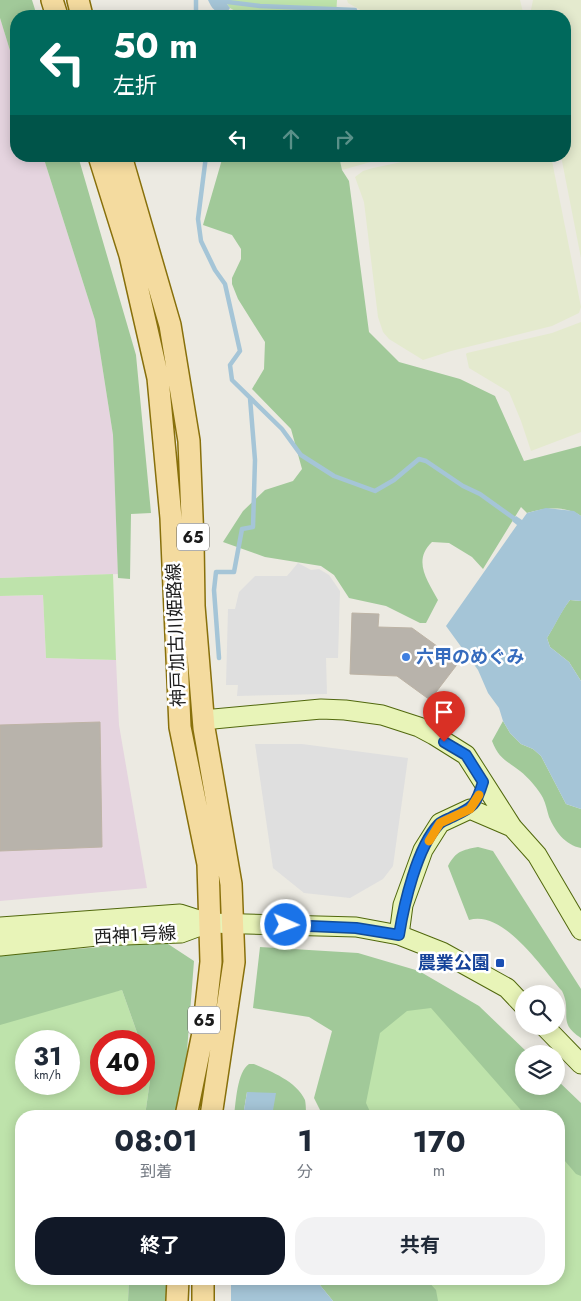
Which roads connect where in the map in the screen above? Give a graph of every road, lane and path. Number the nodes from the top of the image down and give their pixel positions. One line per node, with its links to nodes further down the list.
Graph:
1 (101, 162): 7 (main road, 神戸加古川姫路線 / 65)
2 (123, 162): 3 (main road, 神戸加古川姫路線 / 65)
3 (204, 720): 4 (street); 8 (main road, 神戸加古川姫路線 / 65)
4 (483, 782): 5 (street); 6 (street)
5 (470, 809): 6 (street); 11 (street)
6 (512, 827): 10 (street)
7 (208, 923): 8 (street); 9 (street, 西神１号線); 12 (street, 西神１号線); 16 (main road, 神戸加古川姫路線 / 65)
8 (234, 924): 11 (street); 17 (main road, 神戸加古川姫路線 / 65)
9 (0, 928)
10 (581, 930)
11 (399, 935): 13 (street)
12 (0, 946)
13 (515, 996)
14 (553, 1035): 15 (street)
15 (581, 1064)
16 (187, 1110)
17 (212, 1110)
18 (178, 1285): 20 (main road)
19 (203, 1285): 21 (main road)
20 (177, 1301)
21 (203, 1301)

